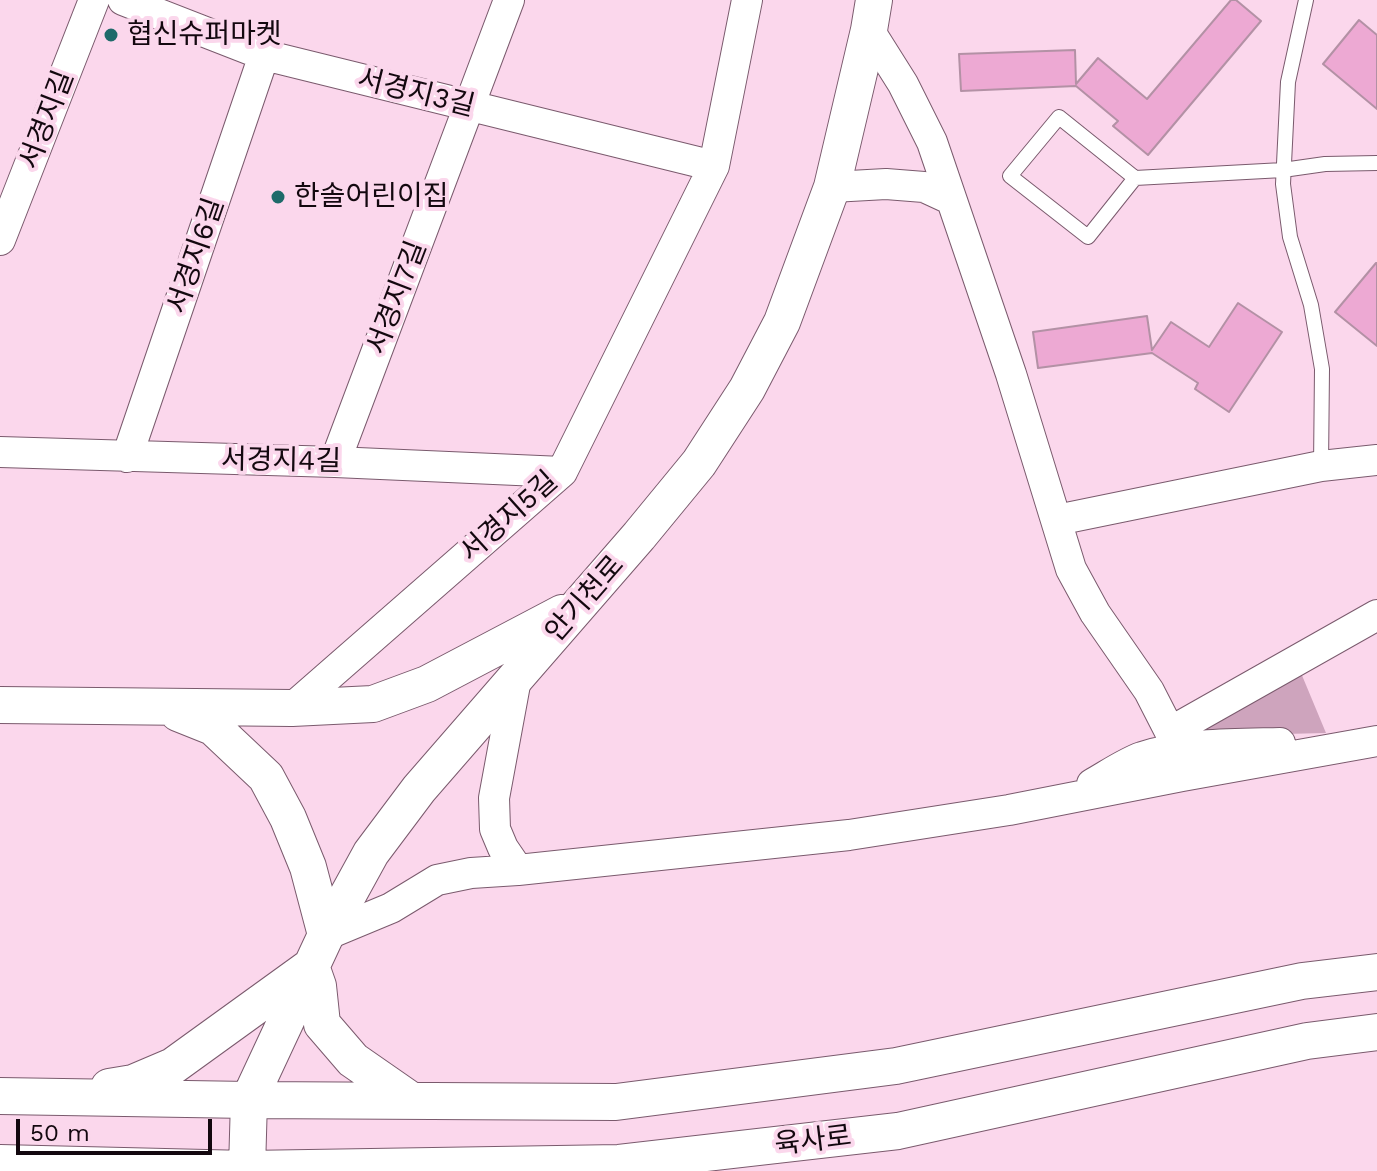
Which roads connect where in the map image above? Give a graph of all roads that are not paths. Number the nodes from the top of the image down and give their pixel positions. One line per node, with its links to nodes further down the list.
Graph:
1 (94, 0): 15 (street, 서경지길)
2 (123, 0): 7 (street, 서경지3길)
3 (509, 0): 8 (street, 서경지7길)
4 (747, 0): 10 (street, 서경지5길)
5 (1306, 0): 11 (lane)
6 (872, 15): 13 (street, 안기천로); 14 (street)
7 (264, 55): 8 (street, 서경지3길); 17 (street, 서경지6길)
8 (469, 106): 10 (street, 서경지3길); 19 (street, 서경지7길)
9 (1377, 163): 11 (lane)
10 (714, 166): 21 (street, 서경지5길)
11 (1283, 170): 12 (lane); 20 (lane)
12 (1135, 178): 12 (lane)
13 (832, 187): 14 (street); 23 (street, 안기천로)
14 (950, 199): 22 (street)
15 (0, 240)
16 (0, 452): 17 (street, 서경지4길)
17 (127, 457): 19 (street, 서경지4길)
18 (1377, 460): 20 (street)
19 (335, 462): 21 (street, 서경지4길)
20 (1321, 466): 22 (street)
21 (562, 472): 28 (street, 서경지5길)
22 (1057, 520): 29 (street)
23 (581, 603): 25 (street, 안기천로); 28 (street)
24 (1377, 615): 29 (street)
25 (516, 679): 32 (street); 33 (street, 안기천로)
26 (0, 705): 27 (street)
27 (165, 708): 28 (street); 33 (street)
28 (292, 708)
29 (1172, 740): 30 (street); 31 (street)
30 (1366, 743): 31 (street)
31 (1064, 799): 32 (street)
32 (518, 870): 33 (street)
33 (318, 950): 37 (street); 38 (street, 안기천로); 39 (street)
34 (1377, 972): 39 (street)
35 (1377, 1032): 41 (street, 육사로)
36 (0, 1096): 37 (street)
37 (39, 1097): 38 (street)
38 (249, 1100): 39 (street); 41 (street, 안기천로)
39 (412, 1101)
40 (0, 1163): 41 (street, 육사로)
41 (247, 1169)

